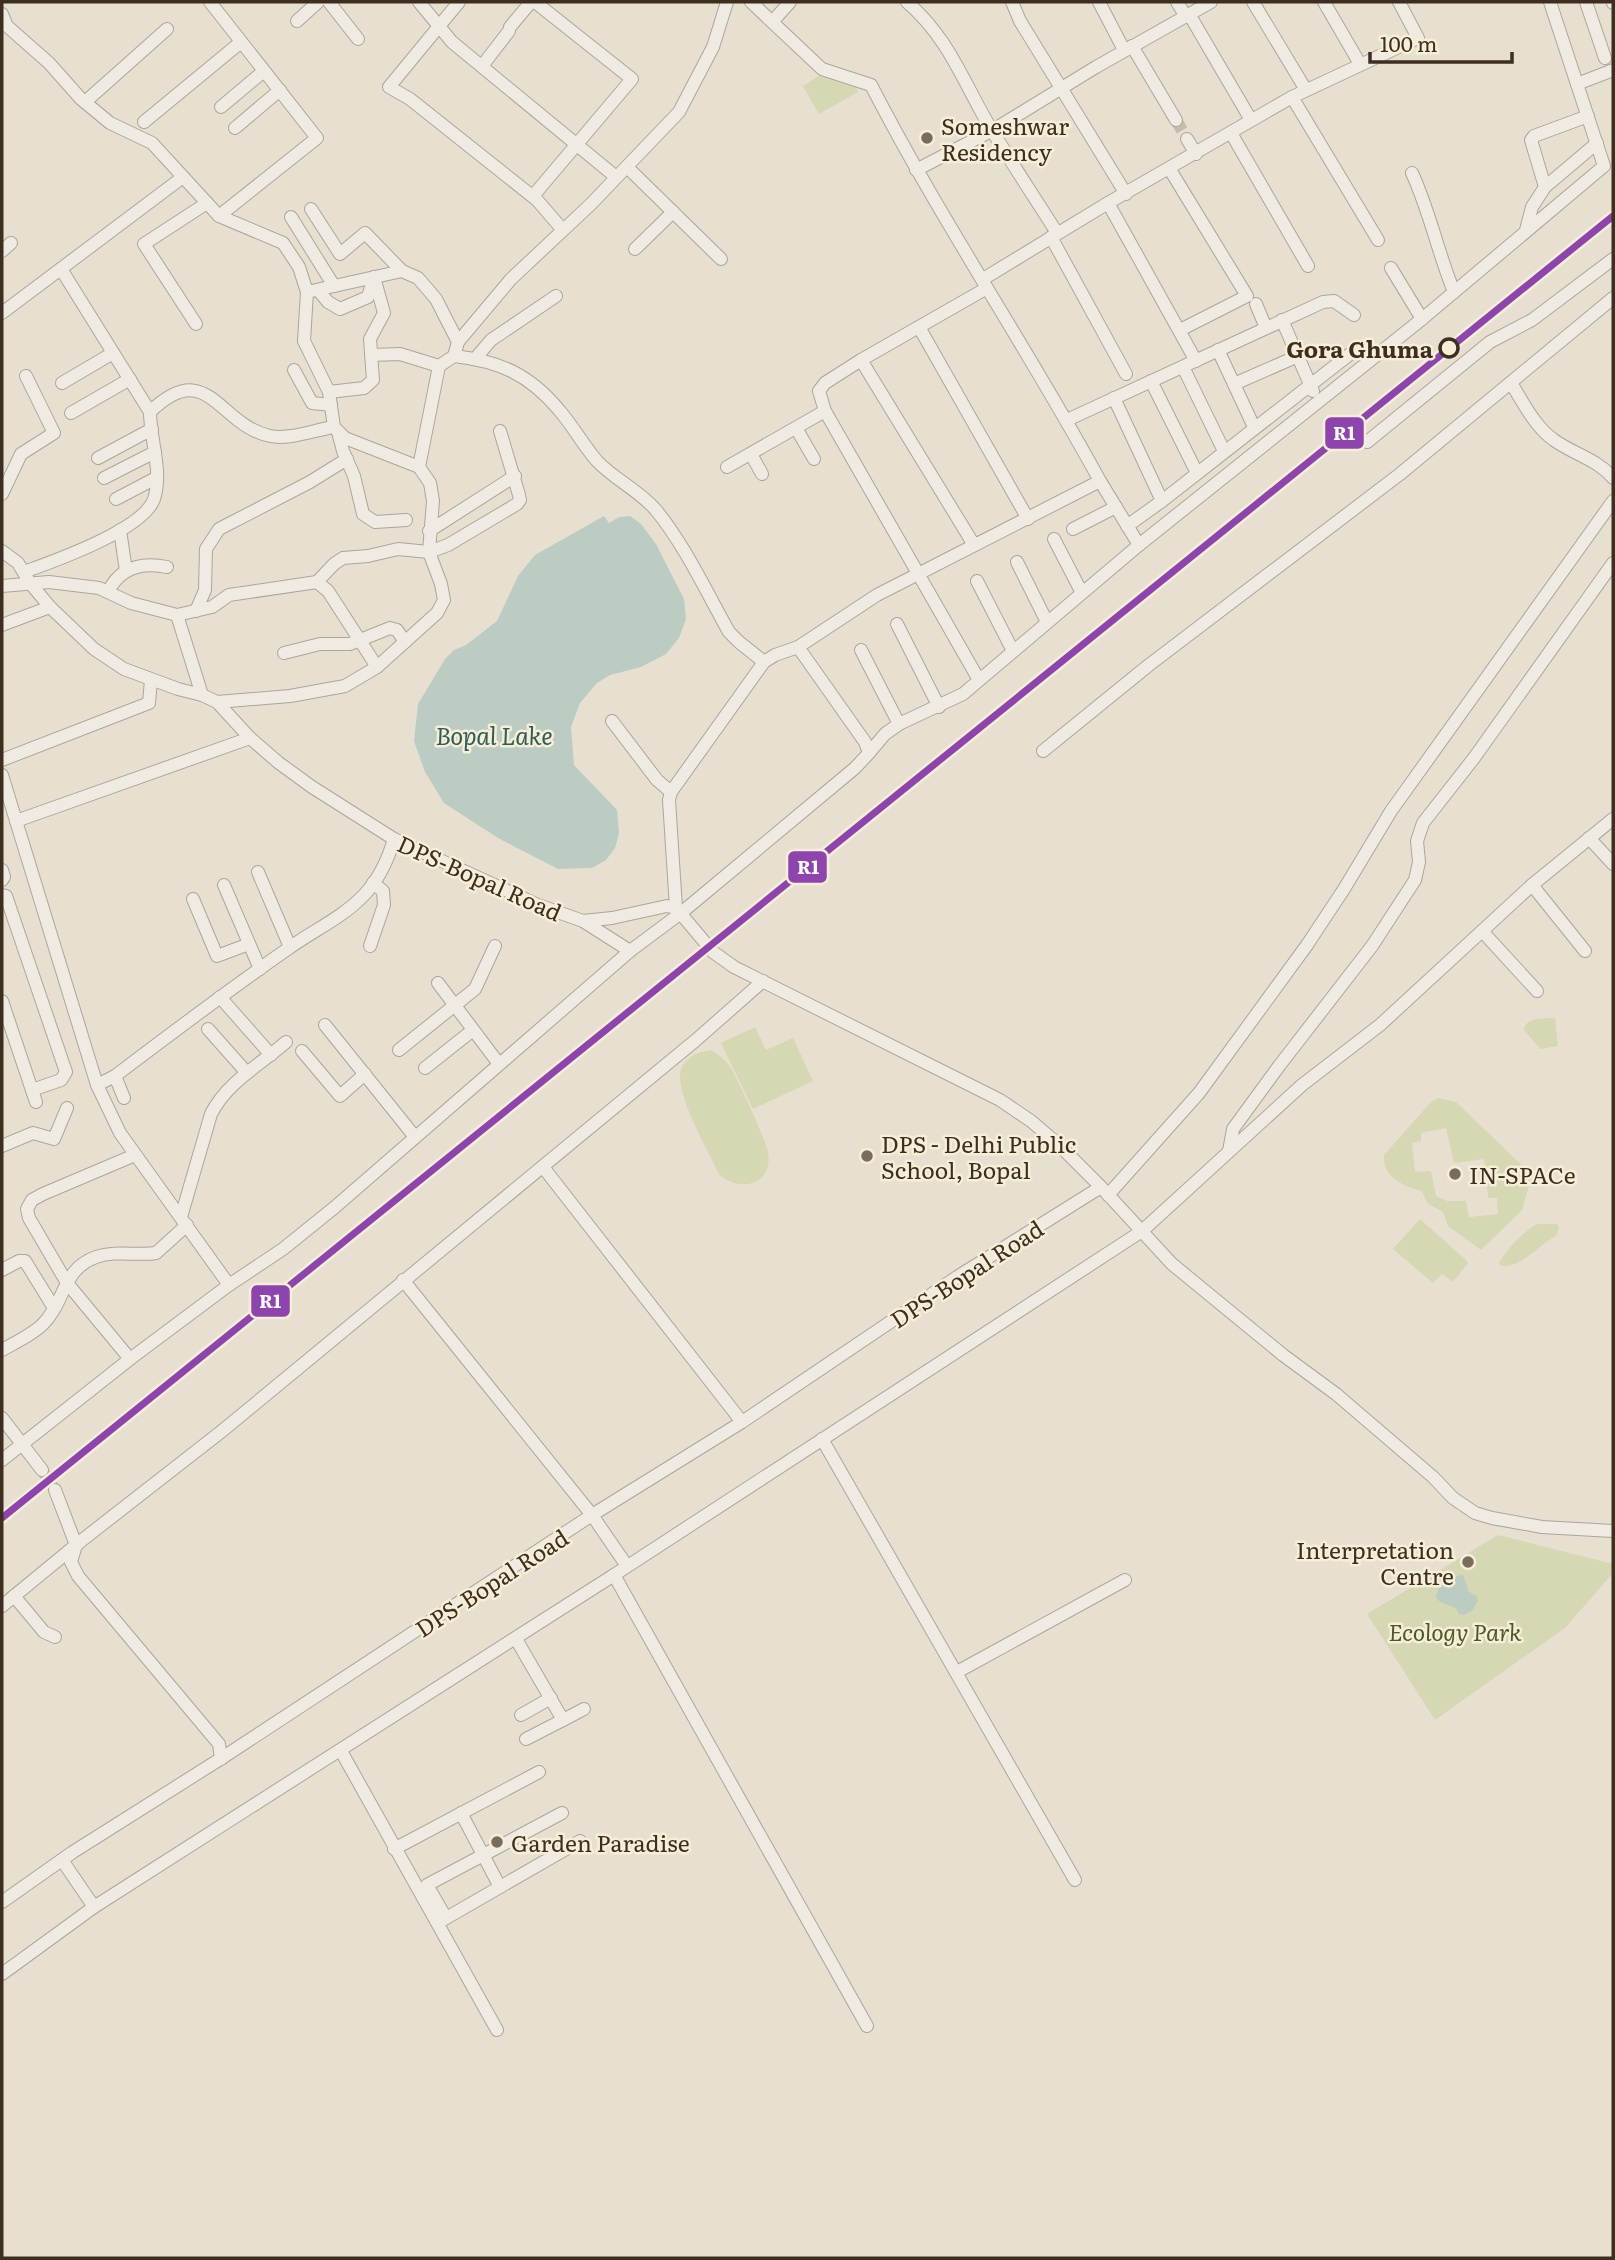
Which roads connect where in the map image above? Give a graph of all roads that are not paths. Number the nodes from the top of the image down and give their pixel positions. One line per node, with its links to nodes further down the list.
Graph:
1 (210, 2): 27 (street)
2 (318, 2): 22 (street)
3 (329, 2): 26 (street)
4 (419, 2): 24 (street)
5 (459, 2): 24 (street)
6 (533, 2): 31 (street); 50 (street)
7 (727, 2): 53 (street)
8 (751, 2): 23 (street)
9 (790, 2): 23 (street)
10 (907, 2): 46 (street)
11 (1012, 2): 35 (street)
12 (1099, 2): 28 (street)
13 (1177, 2): 21 (street)
14 (1211, 2): 21 (street)
15 (1252, 2): 37 (street)
16 (1324, 2): 30 (street)
17 (1399, 2): 30 (street)
18 (1550, 2): 34 (street)
19 (1586, 2): 29 (street)
20 (2, 13): 39 (street)
21 (1187, 15): 28 (street); 43 (street)
22 (298, 21)
23 (773, 21): 55 (street)
24 (439, 25): 31 (street); 61 (street)
25 (167, 29): 39 (street)
26 (358, 39)
27 (242, 42): 33 (street); 44 (street)
28 (1128, 48): 35 (street); 42 (street)
29 (1605, 58)
30 (1360, 64): 37 (street)
31 (482, 66): 50 (street)
32 (1613, 70): 34 (street)
33 (264, 71): 36 (street); 40 (street)
34 (1577, 84): 41 (street)
35 (1062, 89): 46 (street); 60 (street)
36 (280, 90): 45 (street); 66 (street)
37 (1306, 90): 38 (street)
38 (1292, 97): 43 (street); 71 (street)
39 (85, 102): 57 (street)
40 (221, 107)
41 (1588, 116): 49 (street); 59 (street)
42 (1176, 120)
43 (1251, 120): 47 (street)
44 (144, 122)
45 (235, 128)
46 (993, 130): 55 (street); 70 (street)
47 (1231, 133): 51 (street); 75 (street)
48 (1187, 139): 51 (street)
49 (1597, 143): 52 (street); 59 (street)
50 (577, 144): 58 (street); 61 (street)
51 (1196, 154): 54 (street)
52 (1609, 162): 69 (street)
53 (626, 167): 58 (street); 65 (street)
54 (1169, 168): 60 (street); 94 (street)
55 (916, 170): 80 (street)
56 (1412, 173): 83 (street)
57 (183, 177): 62 (street); 77 (street)
58 (616, 177): 68 (street)
59 (1545, 187): 69 (street)
60 (1126, 194): 63 (street)
61 (533, 196): 68 (street)
62 (206, 203): 66 (street); 91 (street)
63 (1108, 204): 70 (street); 94 (street)
64 (311, 209): 78 (street)
65 (673, 212): 72 (street); 73 (street)
66 (219, 216): 82 (street)
67 (290, 217): 81 (street)
68 (562, 229): 95 (street)
69 (1526, 230): 83 (street)
70 (1054, 235): 80 (street); 108 (street)
71 (1378, 240)
72 (635, 249)
73 (721, 259)
74 (1613, 259): 128 (street)
75 (1308, 266)
76 (1391, 268): 89 (street)
77 (61, 269): 87 (street); 97 (street)
78 (402, 271): 79 (street); 95 (street)
79 (374, 277): 81 (street); 82 (street); 99 (street)
80 (985, 283): 92 (street); 122 (street)
81 (334, 286): 82 (street)
82 (312, 291): 117 (street)
83 (1454, 292): 89 (street)
84 (556, 296): 102 (street)
85 (1613, 298): 113 (street)
86 (1256, 304): 93 (street)
87 (2, 313)
88 (1354, 315): 90 (street)
89 (1422, 319): 118 (street)
90 (1282, 320): 93 (street); 101 (street)
91 (196, 324)
92 (919, 327): 103 (street); 149 (street)
93 (1266, 328): 96 (street)
94 (1180, 330): 104 (street)
95 (458, 342): 100 (street)
96 (1218, 350): 104 (street); 114 (street)
97 (113, 353): 110 (street); 112 (street)
98 (1350, 354): 115 (street)
99 (372, 355): 105 (street); 117 (street)
100 (454, 356): 102 (street); 105 (street)
101 (1298, 356): 114 (street); 115 (street)
102 (475, 359): 183 (street)
103 (861, 360): 119 (street); 156 (street)
104 (1196, 361): 106 (street)
105 (439, 366): 135 (street)
106 (1183, 367): 111 (street); 129 (street)
107 (294, 370): 117 (street)
108 (1126, 374)
109 (26, 376): 144 (street)
110 (130, 379): 120 (street); 121 (street)
111 (1151, 381): 116 (street); 137 (street)
112 (62, 383)
113 (1511, 383): 142 (street); 193 (street)
114 (1234, 384): 123 (street)
115 (1310, 385): 118 (street); 123 (street)
116 (1114, 398): 122 (street); 146 (street)
117 (330, 399): 126 (street)
118 (1318, 400): 157 (street)
119 (825, 411): 124 (street); 164 (street)
120 (150, 412): 125 (street); 126 (street)
121 (71, 413)
122 (1067, 420): 143 (street)
123 (1254, 427): 129 (street)
124 (796, 428): 131 (street); 134 (street)
125 (152, 429): 130 (street); 132 (street)
126 (336, 430): 133 (street); 135 (street)
127 (500, 431): 139 (street)
128 (1367, 442)
129 (1224, 451): 137 (street)
130 (155, 452): 140 (street); 141 (street)
131 (751, 454): 136 (street); 138 (street)
132 (97, 458)
133 (347, 459): 150 (street); 172 (street)
134 (814, 459)
135 (419, 467): 154 (street)
136 (727, 467)
137 (1197, 473): 146 (street)
138 (762, 474)
139 (514, 476): 154 (street); 159 (street)
140 (104, 478)
141 (156, 478): 145 (street); 153 (street)
142 (1613, 478)
143 (1100, 481): 148 (street); 149 (street)
144 (2, 494)
145 (116, 499)
146 (1162, 501): 151 (street)
147 (1613, 501): 248 (street, DPS-Bopal Road)
148 (1116, 508): 151 (street); 152 (street)
149 (1028, 519): 156 (street)
150 (406, 520)
151 (1127, 526): 157 (street)
152 (1073, 529)
153 (120, 530): 163 (street); 165 (street)
154 (429, 531): 159 (street)
155 (1054, 539): 170 (street)
156 (974, 545): 164 (street)
157 (1139, 545): 170 (street)
158 (2, 551): 165 (street)
159 (429, 552): 167 (street); 178 (street)
160 (1017, 562): 174 (street)
161 (1613, 563): 245 (street)
162 (167, 567): 163 (street)
163 (126, 571): 169 (street)
164 (920, 572): 179 (street); 186 (street)
165 (27, 578): 168 (street); 169 (street); 171 (street)
166 (977, 581): 181 (street)
167 (317, 582): 172 (street); 177 (street)
168 (2, 586)
169 (108, 592): 173 (street)
170 (1082, 593): 174 (street)
171 (50, 607): 176 (street); 185 (street)
172 (195, 611): 173 (street)
173 (177, 615): 187 (street)
174 (1047, 622): 181 (street)
175 (897, 624): 189 (street)
176 (2, 625)
177 (361, 642): 178 (street); 182 (street); 184 (street)
178 (405, 642): 184 (street)
179 (799, 647): 183 (street); 194 (street)
180 (861, 650): 191 (street)
181 (1013, 651): 186 (street)
182 (284, 653)
183 (764, 662): 197 (street)
184 (377, 667): 188 (street)
185 (151, 680): 187 (street); 195 (street)
186 (979, 680): 189 (street)
187 (202, 695): 188 (street)
188 (218, 702): 192 (street, DPS-Bopal Road)
189 (939, 707): 191 (street)
190 (612, 722): 197 (street)
191 (899, 724): 194 (street)
192 (250, 738): 199 (street); 201 (street, DPS-Bopal Road)
193 (1043, 751)
194 (869, 753): 211 (street)
195 (2, 760)
196 (2, 775): 199 (street)
197 (671, 792): 211 (street)
198 (1613, 818): 200 (street)
199 (16, 821): 240 (street)
200 (1590, 838): 202 (street); 208 (street)
201 (394, 839): 206 (street); 212 (street, DPS-Bopal Road)
202 (1613, 864)
203 (2, 870): 205 (street)
204 (258, 872): 217 (street)
205 (2, 880)
206 (373, 883): 215 (street); 217 (street)
207 (224, 885): 214 (street)
208 (1532, 885): 213 (street); 219 (street)
209 (2, 895): 227 (street)
210 (193, 899): 214 (street)
211 (679, 910): 212 (street, DPS-Bopal Road); 218 (street); 221 (street)
212 (583, 921): 218 (street)
213 (1482, 931): 223 (street); 245 (street)
214 (249, 944): 220 (street)
215 (370, 946)
216 (495, 946): 226 (street)
217 (290, 947): 220 (street)
218 (630, 951): 235 (street)
219 (1585, 951)
220 (260, 969): 224 (street)
221 (763, 981): 247 (street); 248 (street)
222 (438, 983): 226 (street)
223 (1536, 991)
224 (220, 997): 234 (street); 239 (street)
225 (2, 1001): 227 (street)
226 (456, 1007): 230 (street); 232 (street)
227 (4, 1015)
228 (325, 1025): 238 (street)
229 (208, 1029): 237 (street)
230 (473, 1030): 235 (street); 236 (street)
231 (286, 1042): 234 (street)
232 (399, 1050)
233 (302, 1051): 238 (street)
234 (271, 1055): 237 (street)
235 (499, 1064): 243 (street)
236 (425, 1068)
237 (247, 1073): 249 (street)
238 (365, 1074): 243 (street)
239 (115, 1076): 240 (street); 241 (street)
240 (97, 1085): 246 (street)
241 (124, 1098)
242 (67, 1108): 244 (street)
243 (415, 1137): 254 (street)
244 (2, 1146)
245 (1229, 1151): 250 (street)
246 (135, 1155): 249 (street); 253 (street)
247 (543, 1167): 252 (street); 259 (street)
248 (1109, 1195): 250 (street); 259 (street, DPS-Bopal Road)
249 (184, 1221): 253 (street); 254 (street)
250 (1142, 1231): 260 (street); 266 (street)
251 (2, 1270): 255 (street)
252 (403, 1280): 265 (street); 267 (street)
253 (67, 1283): 255 (street); 257 (street)
254 (229, 1285): 257 (street)
255 (54, 1308): 256 (street)
256 (2, 1350)
257 (131, 1359): 261 (street)
258 (2, 1418): 261 (street)
259 (742, 1422): 265 (street, DPS-Bopal Road)
260 (822, 1439): 268 (street); 275 (street)
261 (23, 1443): 262 (street); 263 (street)
262 (2, 1460)
263 (42, 1470)
264 (55, 1490): 267 (street)
265 (592, 1515): 268 (street); 282 (street, DPS-Bopal Road)
266 (1613, 1531)
267 (76, 1545): 271 (street); 282 (street)
268 (627, 1566): 269 (street)
269 (614, 1575): 274 (street); 296 (street)
270 (1125, 1580): 275 (street)
271 (14, 1596): 272 (street); 273 (street)
272 (2, 1606)
273 (55, 1637)
274 (516, 1639): 276 (street); 281 (street)
275 (957, 1672): 290 (street)
276 (551, 1698): 278 (street); 279 (street)
277 (584, 1709): 279 (street)
278 (521, 1715)
279 (563, 1720): 280 (street)
280 (526, 1740)
281 (341, 1751): 287 (street); 293 (street)
282 (220, 1759): 289 (street, DPS-Bopal Road)
283 (539, 1772): 284 (street)
284 (461, 1813): 287 (street); 288 (street)
285 (562, 1813): 288 (street)
286 (580, 1841): 291 (street)
287 (394, 1849): 294 (street)
288 (482, 1854): 291 (street); 294 (street)
289 (62, 1860): 292 (street, DPS-Bopal Road); 293 (street)
290 (1075, 1880)
291 (500, 1887): 294 (street)
292 (2, 1902)
293 (94, 1907): 295 (street)
294 (442, 1920): 297 (street)
295 (2, 1974)
296 (867, 2026)
297 (497, 2030)

